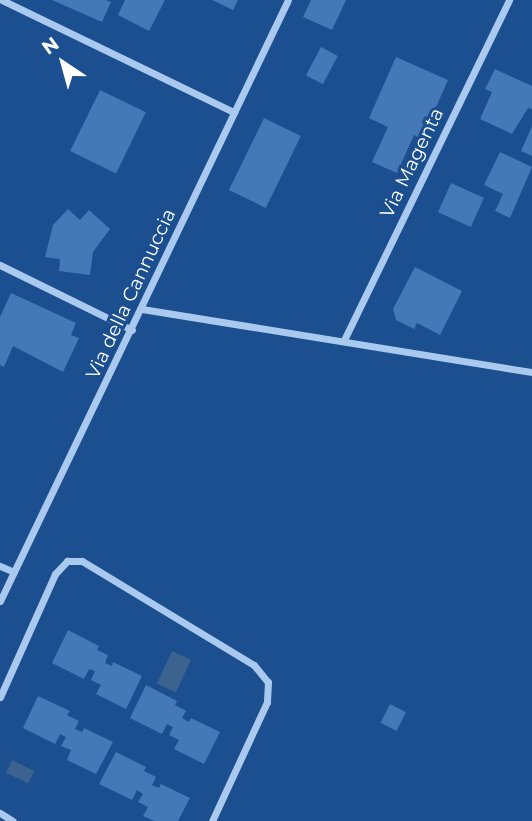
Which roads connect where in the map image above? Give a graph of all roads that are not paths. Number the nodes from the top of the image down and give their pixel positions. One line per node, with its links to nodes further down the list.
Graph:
1 (2, 0): 4 (street)
2 (288, 0): 4 (street, Via della Cannuccia)
3 (509, 0): 8 (street, Via Magenta)
4 (234, 112): 6 (street, Via della Cannuccia)
5 (0, 265): 7 (street)
6 (142, 309): 7 (street, Via della Cannuccia); 8 (street)
7 (132, 330): 11 (street, Via della Cannuccia)
8 (344, 340): 9 (street)
9 (532, 372)
10 (0, 566): 11 (street)
11 (14, 572): 12 (street, Via della Cannuccia)
12 (0, 601)
13 (0, 697): 16 (street)
14 (0, 813): 15 (street)
15 (13, 821)
16 (212, 821)

